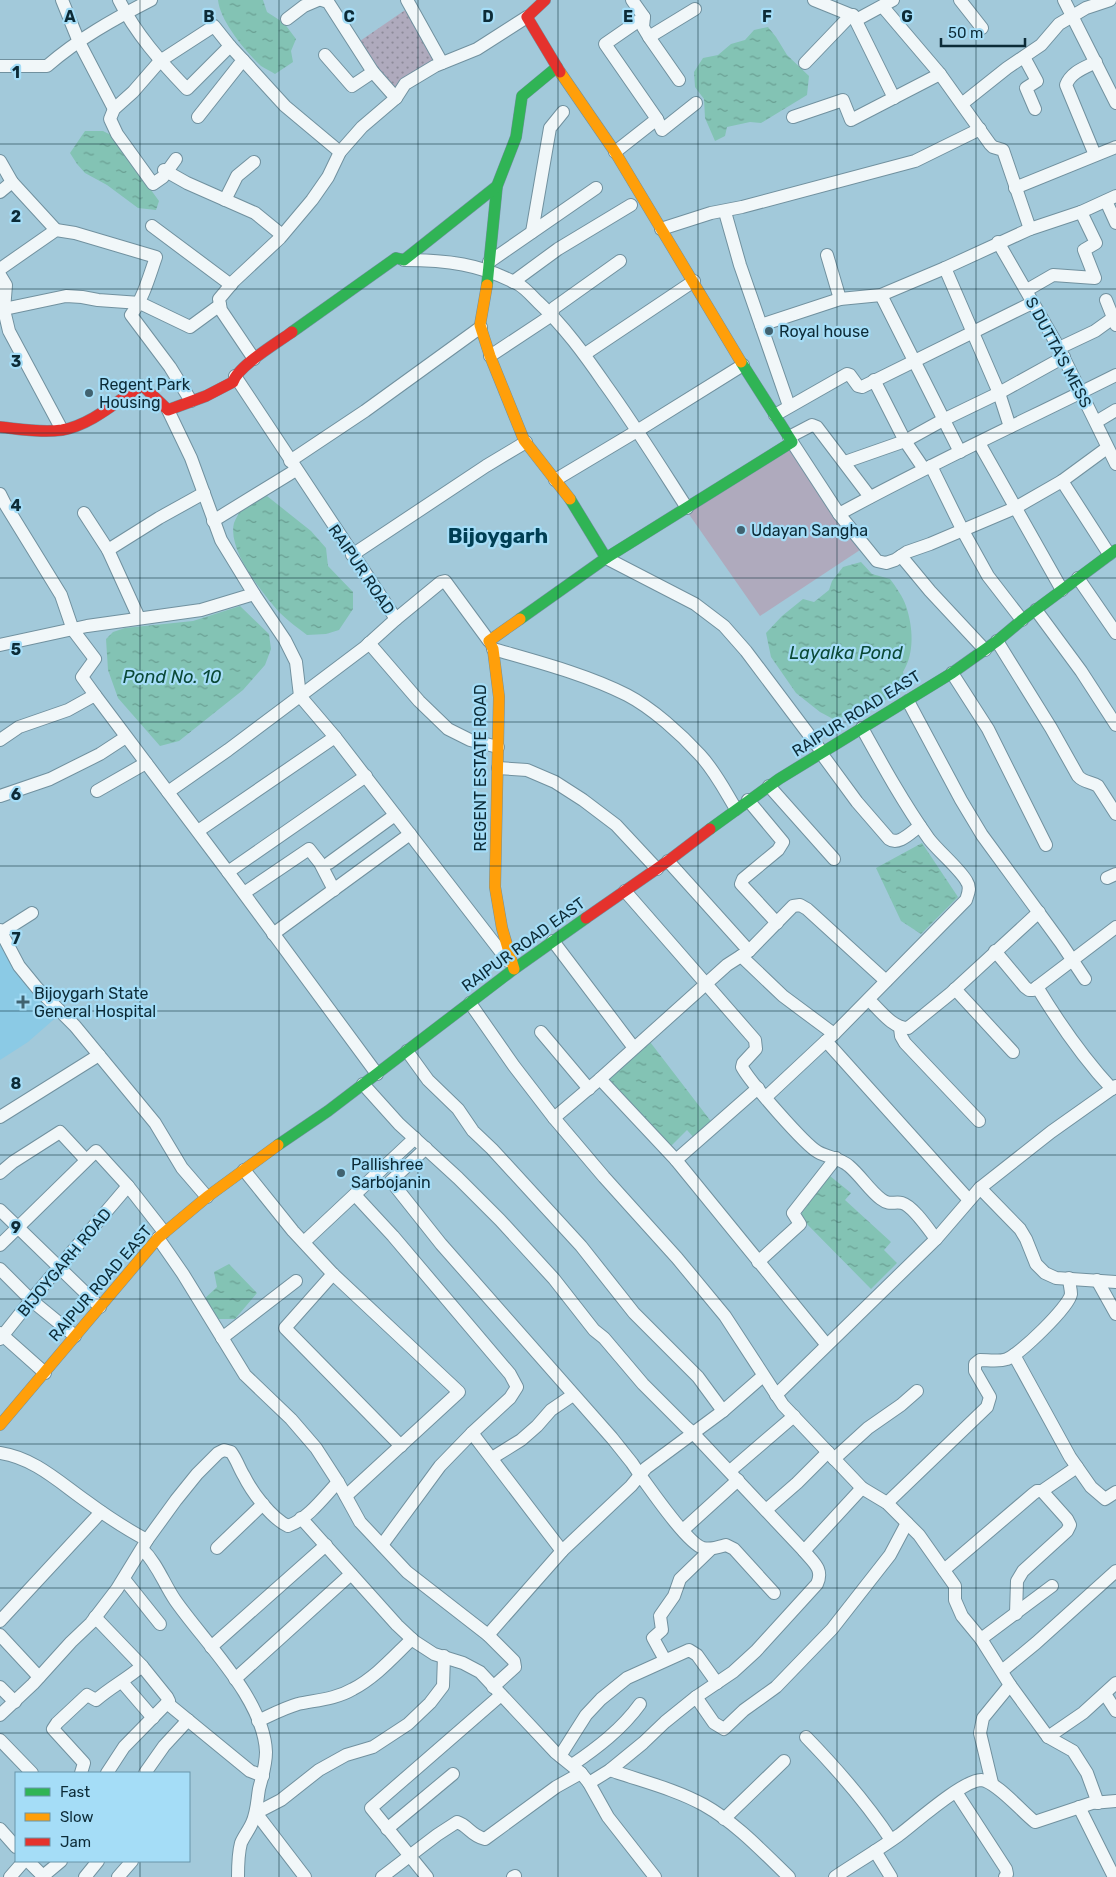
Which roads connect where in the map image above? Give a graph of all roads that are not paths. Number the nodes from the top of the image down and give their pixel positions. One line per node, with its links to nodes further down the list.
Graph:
1 (62, 0): 24 (street)
2 (119, 0): 16 (street)
3 (151, 0): 16 (street)
4 (318, 0): 13 (street)
5 (322, 0): 35 (street)
6 (408, 0): 31 (street)
7 (545, 0): 19 (street)
8 (632, 0): 20 (street)
9 (814, 0): 17 (street)
10 (960, 0): 22 (street)
11 (1064, 0): 18 (street)
12 (1110, 0): 18 (street)
13 (302, 3): 21 (street)
14 (888, 3): 17 (street); 36 (street)
15 (695, 9): 23 (street)
16 (125, 13): 24 (street); 29 (street)
17 (852, 15): 32 (street); 39 (street)
18 (1074, 16): 27 (street); 30 (street)
19 (527, 17): 31 (street); 34 (street)
20 (644, 17): 23 (street); 48 (street)
21 (287, 19)
22 (982, 28)
23 (649, 37): 37 (street)
24 (79, 42): 33 (street); 43 (street)
25 (230, 46): 28 (street); 29 (street); 29 (street)
26 (325, 55): 35 (street)
27 (1024, 57): 41 (street); 44 (street)
28 (243, 60): 46 (street); 51 (street)
29 (160, 62): 43 (street)
30 (1096, 62): 42 (street); 53 (street)
31 (442, 63): 38 (street)
32 (805, 63)
33 (0, 66)
34 (557, 67): 52 (street); 59 (street)
35 (373, 72): 38 (street)
36 (940, 74): 39 (street); 41 (street)
37 (679, 80)
38 (396, 98): 51 (street)
39 (894, 98): 47 (street)
40 (696, 103): 48 (street)
41 (962, 103): 49 (street)
42 (1116, 103)
43 (114, 109): 57 (street)
44 (1035, 109)
45 (563, 112): 73 (street)
46 (198, 117)
47 (793, 117)
48 (657, 119): 52 (street)
49 (980, 129): 61 (street); 66 (street)
50 (1116, 147): 53 (street)
51 (340, 152): 74 (street)
52 (615, 152): 70 (street)
53 (1094, 155): 61 (street)
54 (176, 158): 57 (street)
55 (0, 161): 58 (street)
56 (254, 162): 64 (street)
57 (166, 171): 64 (street)
58 (12, 182): 62 (street); 72 (street)
59 (496, 186): 77 (street); 79 (street)
60 (596, 188): 73 (street)
61 (1015, 188): 71 (street)
62 (0, 192)
63 (1111, 198): 67 (street); 68 (street)
64 (225, 200): 74 (street)
65 (631, 205): 83 (street)
66 (725, 212): 70 (street); 96 (street)
67 (1081, 212): 71 (street); 86 (street)
68 (1116, 223)
69 (152, 226): 85 (street)
70 (661, 229): 84 (street)
71 (1030, 229): 75 (street)
72 (56, 230): 80 (street); 90 (street)
73 (532, 232): 79 (street)
74 (282, 234): 85 (street)
75 (998, 242): 81 (street); 86 (street, S DUTTA'S MESS)
76 (827, 255): 88 (street)
77 (404, 260): 79 (street); 102 (street)
78 (620, 261): 94 (street)
79 (489, 266): 83 (street); 97 (street)
80 (0, 268)
81 (945, 268): 87 (street); 98 (street)
82 (0, 275): 93 (street)
83 (513, 282): 94 (street)
84 (694, 282): 100 (street); 104 (street)
85 (231, 285): 92 (street)
86 (1027, 290): 91 (street, S DUTTA'S MESS)
87 (881, 295): 88 (street); 103 (street)
88 (840, 299): 96 (street)
89 (1106, 300): 95 (street)
90 (140, 303): 92 (street); 93 (street); 110 (street)
91 (1032, 303): 98 (street); 99 (street, S DUTTA'S MESS)
92 (220, 306): 102 (street)
93 (2, 310): 119 (street)
94 (552, 315): 100 (street); 101 (street)
95 (1115, 319): 99 (street)
96 (761, 325): 111 (street)
97 (481, 327): 101 (street); 129 (street)
98 (973, 332): 103 (street); 109 (street)
99 (1061, 353): 108 (street, S DUTTA'S MESS); 109 (street)
100 (584, 354): 120 (street)
101 (490, 356): 123 (street)
102 (254, 359): 106 (street)
103 (915, 361): 107 (street); 115 (street)
104 (743, 365): 114 (street); 120 (street)
105 (1116, 375): 108 (street)
106 (235, 376): 110 (street); 129 (street, RAIPUR ROAD)
107 (874, 380): 111 (street); 122 (street)
108 (1081, 392): 116 (street, S DUTTA'S MESS); 118 (street)
109 (999, 393): 115 (street); 118 (street)
110 (192, 401): 112 (street)
111 (789, 406): 114 (street)
112 (168, 410): 119 (street); 133 (street)
113 (1116, 410): 116 (street)
114 (775, 415): 121 (street)
115 (943, 420): 122 (street); 126 (street)
116 (1096, 422): 125 (street, S DUTTA'S MESS)
117 (0, 427): 119 (street)
118 (1010, 427): 124 (street)
119 (61, 428)
120 (637, 432): 131 (street); 136 (street)
121 (791, 440): 127 (street); 136 (street); 139 (street)
122 (905, 441): 127 (street); 130 (street)
123 (526, 442): 131 (street); 144 (street)
124 (979, 443): 126 (street); 137 (street)
125 (1107, 448): 128 (street, S DUTTA'S MESS); 132 (street)
126 (960, 452): 130 (street)
127 (845, 462): 135 (street)
128 (1116, 464)
129 (293, 465): 140 (street); 144 (street, RAIPUR ROAD)
130 (927, 467): 135 (street); 141 (street)
131 (555, 480): 146 (street)
132 (1062, 480): 137 (street); 143 (street)
133 (204, 493): 140 (street); 142 (street)
134 (0, 494): 154 (street)
135 (870, 497): 139 (street)
136 (687, 508): 146 (street)
137 (1015, 508): 141 (street); 148 (street)
138 (84, 513): 142 (street)
139 (839, 514): 145 (street)
140 (213, 521): 149 (street)
141 (962, 531): 145 (street); 153 (street)
142 (108, 550): 151 (street)
143 (1113, 552): 147 (street, RAIPUR ROAD EAST)
144 (352, 555): 152 (street, RAIPUR ROAD)
145 (901, 556): 160 (street)
146 (606, 558): 159 (street); 171 (street)
147 (1078, 578): 148 (street, RAIPUR ROAD EAST); 155 (street)
148 (1062, 590): 150 (street, RAIPUR ROAD EAST)
149 (254, 594): 151 (street); 163 (street)
150 (1036, 610): 153 (street, RAIPUR ROAD EAST); 165 (street)
151 (139, 618): 154 (street)
152 (396, 619): 157 (street, RAIPUR ROAD); 159 (street)
153 (1022, 620): 156 (street, RAIPUR ROAD EAST)
154 (73, 630): 158 (street); 162 (street)
155 (1116, 633)
156 (997, 641): 160 (street, RAIPUR ROAD EAST); 181 (street)
157 (369, 644): 163 (street, RAIPUR ROAD); 170 (street)
158 (0, 645)
159 (491, 645): 170 (street, REGENT ESTATE ROAD); 180 (street)
160 (985, 650): 161 (street, RAIPUR ROAD EAST)
161 (952, 673): 164 (street, RAIPUR ROAD EAST); 186 (street)
162 (95, 695): 168 (street); 169 (street)
163 (300, 696): 167 (street); 177 (street, RAIPUR ROAD)
164 (908, 701): 166 (street, RAIPUR ROAD EAST); 195 (street)
165 (1116, 725)
166 (862, 728): 171 (street, RAIPUR ROAD EAST); 183 (street)
167 (335, 736): 174 (street); 184 (street)
168 (126, 737): 172 (street); 178 (street)
169 (0, 740)
170 (498, 748): 173 (street, REGENT ESTATE ROAD)
171 (822, 753): 175 (street, RAIPUR ROAD EAST); 183 (street)
172 (146, 763): 176 (street); 177 (street)
173 (498, 768): 190 (street); 205 (street, REGENT ESTATE ROAD)
174 (366, 776): 182 (street); 191 (street)
175 (769, 786): 179 (street, RAIPUR ROAD EAST); 187 (street)
176 (97, 791)
177 (168, 792): 184 (street)
178 (0, 796)
179 (748, 800): 180 (street, RAIPUR ROAD EAST); 197 (street)
180 (736, 809): 188 (street, RAIPUR ROAD EAST)
181 (1116, 814)
182 (395, 815): 185 (street); 189 (street)
183 (920, 826): 207 (street)
184 (198, 831): 191 (street)
185 (410, 834): 192 (street); 205 (street)
186 (1046, 845)
187 (834, 859)
188 (668, 861): 190 (street, RAIPUR ROAD EAST); 203 (street)
189 (329, 863)
190 (657, 869): 193 (street, RAIPUR ROAD EAST)
191 (228, 872): 194 (street)
192 (334, 890): 194 (street); 200 (street)
193 (625, 891): 201 (street, RAIPUR ROAD EAST); 208 (street)
194 (244, 893): 200 (street)
195 (1039, 912): 202 (street); 204 (street)
196 (32, 914): 199 (street)
197 (777, 923): 203 (street); 207 (street)
198 (1116, 927): 204 (street)
199 (1, 931): 219 (street)
200 (273, 934): 220 (street)
201 (553, 941): 205 (street, RAIPUR ROAD EAST); 216 (street)
202 (995, 951): 209 (street); 210 (street)
203 (745, 954): 208 (street); 215 (street)
204 (1072, 960): 206 (street); 209 (street)
205 (514, 969): 212 (street, RAIPUR ROAD EAST)
206 (1085, 978)
207 (886, 981): 211 (street)
208 (705, 984): 216 (street); 225 (street)
209 (1036, 987): 223 (street)
210 (955, 988): 213 (street); 218 (street)
211 (869, 1000): 213 (street); 215 (street)
212 (470, 1003): 217 (street, RAIPUR ROAD EAST); 227 (street)
213 (900, 1028): 228 (street)
214 (540, 1032): 224 (street)
215 (830, 1038): 225 (street); 240 (street)
216 (634, 1048): 221 (street)
217 (407, 1051): 220 (street, RAIPUR ROAD EAST); 268 (street)
218 (1013, 1052)
219 (99, 1055): 226 (street); 239 (street)
220 (377, 1074): 222 (street, RAIPUR ROAD EAST)
221 (600, 1079): 224 (street); 233 (street)
222 (363, 1084): 229 (street); 234 (street, RAIPUR ROAD EAST)
223 (1114, 1088): 237 (street)
224 (589, 1089): 227 (street)
225 (762, 1092): 231 (street); 233 (street)
226 (0, 1117)
227 (554, 1118): 264 (street)
228 (979, 1121)
229 (415, 1138): 230 (street); 238 (street)
230 (426, 1148): 266 (street); 272 (street)
231 (836, 1158): 244 (street); 247 (street)
232 (86, 1160): 235 (street); 236 (street); 242 (street)
233 (676, 1160): 247 (street)
234 (244, 1170): 239 (street, RAIPUR ROAD EAST); 245 (street)
235 (0, 1173)
236 (128, 1186): 243 (street); 248 (street, BIJOYGARH ROAD)
237 (980, 1188): 240 (street); 251 (street)
238 (355, 1195): 245 (street); 271 (street)
239 (207, 1197): 243 (street, RAIPUR ROAD EAST)
240 (969, 1200): 244 (street)
241 (0, 1210): 242 (street)
242 (18, 1226): 246 (street); 248 (street)
243 (161, 1235): 256 (street, RAIPUR ROAD EAST); 260 (street)
244 (936, 1239): 261 (street)
245 (304, 1242): 250 (street)
246 (0, 1245)
247 (758, 1262): 261 (street)
248 (59, 1266): 255 (street, BIJOYGARH ROAD); 256 (street)
249 (0, 1269): 255 (street)
250 (333, 1274): 273 (street); 273 (street)
251 (1068, 1278): 252 (street); 262 (street)
252 (1098, 1280): 254 (street); 257 (street)
253 (296, 1281): 260 (street)
254 (1116, 1282)
255 (31, 1300): 258 (street, BIJOYGARH ROAD); 259 (street)
256 (100, 1307): 259 (street, RAIPUR ROAD EAST)
257 (1116, 1314)
258 (1, 1336): 263 (street)
259 (75, 1336): 263 (street, RAIPUR ROAD EAST)
260 (222, 1338): 280 (street)
261 (826, 1344): 267 (street)
262 (1014, 1356): 277 (street); 285 (street)
263 (45, 1373): 270 (street, RAIPUR ROAD EAST)
264 (763, 1376): 267 (street); 268 (street)
265 (917, 1391): 275 (street)
266 (573, 1394): 276 (street); 278 (street)
267 (776, 1395): 269 (street)
268 (723, 1411): 272 (street)
269 (794, 1416): 275 (street); 279 (street)
270 (0, 1425)
271 (472, 1433): 276 (street); 294 (street)
272 (693, 1433): 278 (street); 279 (street)
273 (401, 1446): 284 (street)
274 (0, 1454): 288 (street)
275 (831, 1455): 281 (street); 287 (street)
276 (492, 1458): 297 (street)
277 (1077, 1467): 282 (street); 283 (street)
278 (640, 1475): 291 (street); 297 (street)
279 (734, 1475): 287 (street); 291 (street)
280 (338, 1482): 284 (street); 289 (street)
281 (862, 1488): 285 (street); 298 (street)
282 (1042, 1491): 299 (street); 305 (street)
283 (1116, 1492)
284 (346, 1496): 294 (street)
285 (887, 1503): 290 (street)
286 (263, 1504): 289 (street); 292 (street); 295 (street)
287 (766, 1510): 298 (street)
288 (101, 1512): 292 (street); 307 (street)
289 (301, 1518): 293 (street)
290 (907, 1523): 299 (street); 327 (street)
291 (683, 1530): 296 (street)
292 (145, 1545): 302 (street); 313 (street)
293 (326, 1545): 301 (street); 313 (street)
294 (382, 1545): 309 (street)
295 (218, 1548)
296 (711, 1549): 304 (street); 315 (street)
297 (562, 1551): 309 (street)
298 (804, 1551): 321 (street)
299 (944, 1570): 312 (street)
300 (1116, 1571): 317 (street)
301 (351, 1574): 311 (street); 319 (street)
302 (124, 1579): 306 (street); 308 (street)
303 (1052, 1586): 305 (street)
304 (774, 1593)
305 (1016, 1614): 312 (street)
306 (95, 1618): 316 (street); 318 (street)
307 (0, 1621)
308 (160, 1624)
309 (488, 1634): 325 (street)
310 (0, 1635): 318 (street)
311 (412, 1639): 314 (street); 335 (street)
312 (980, 1639): 317 (street)
313 (211, 1647): 319 (street)
314 (444, 1656): 325 (street); 354 (street)
315 (665, 1660): 321 (street); 339 (street)
316 (142, 1666): 320 (street); 329 (street)
317 (1002, 1671): 323 (street)
318 (39, 1677): 328 (street)
319 (235, 1679): 335 (street)
320 (122, 1682): 333 (street); 343 (street)
321 (717, 1683): 327 (street)
322 (1116, 1683): 326 (street)
323 (1010, 1685): 337 (street); 349 (street)
324 (0, 1687): 328 (street)
325 (497, 1691): 339 (street); 357 (street)
326 (1105, 1694): 331 (street); 337 (street)
327 (696, 1697): 341 (street)
328 (15, 1702): 332 (street)
329 (167, 1704): 333 (street); 334 (street)
330 (640, 1704): 346 (street)
331 (1116, 1711)
332 (0, 1715)
333 (153, 1718): 344 (street)
334 (188, 1720): 345 (street); 348 (street)
335 (258, 1721): 348 (street)
336 (806, 1736): 358 (street)
337 (1048, 1737): 352 (street)
338 (0, 1740): 342 (street)
339 (560, 1756): 346 (street)
340 (784, 1761): 355 (street)
341 (610, 1770): 346 (street); 355 (street)
342 (31, 1772)
343 (82, 1772)
344 (108, 1772)
345 (146, 1772)
346 (581, 1773): 361 (street); 374 (street)
347 (453, 1774): 357 (street)
348 (263, 1776): 354 (street)
349 (992, 1783): 350 (street); 353 (street)
350 (956, 1792): 358 (street); 378 (street)
351 (1116, 1801): 352 (street)
352 (1098, 1803): 353 (street)
353 (1079, 1807): 379 (street)
354 (256, 1812): 370 (street); 371 (street)
355 (724, 1819): 375 (street)
356 (0, 1829): 359 (street)
357 (387, 1829): 361 (street)
358 (891, 1840): 360 (street)
359 (15, 1846)
360 (875, 1851): 376 (street); 377 (street)
361 (410, 1856): 372 (street); 373 (street)
362 (31, 1862): 366 (street); 367 (street)
363 (60, 1862): 366 (street)
364 (97, 1862): 368 (street)
365 (131, 1862): 369 (street)
366 (44, 1876)
367 (10, 1877)
368 (85, 1877)
369 (118, 1877)
370 (238, 1877)
371 (305, 1877)
372 (382, 1877)
373 (427, 1877)
374 (655, 1877)
375 (790, 1877)
376 (834, 1877)
377 (890, 1877)
378 (1006, 1877)
379 (1114, 1877)

